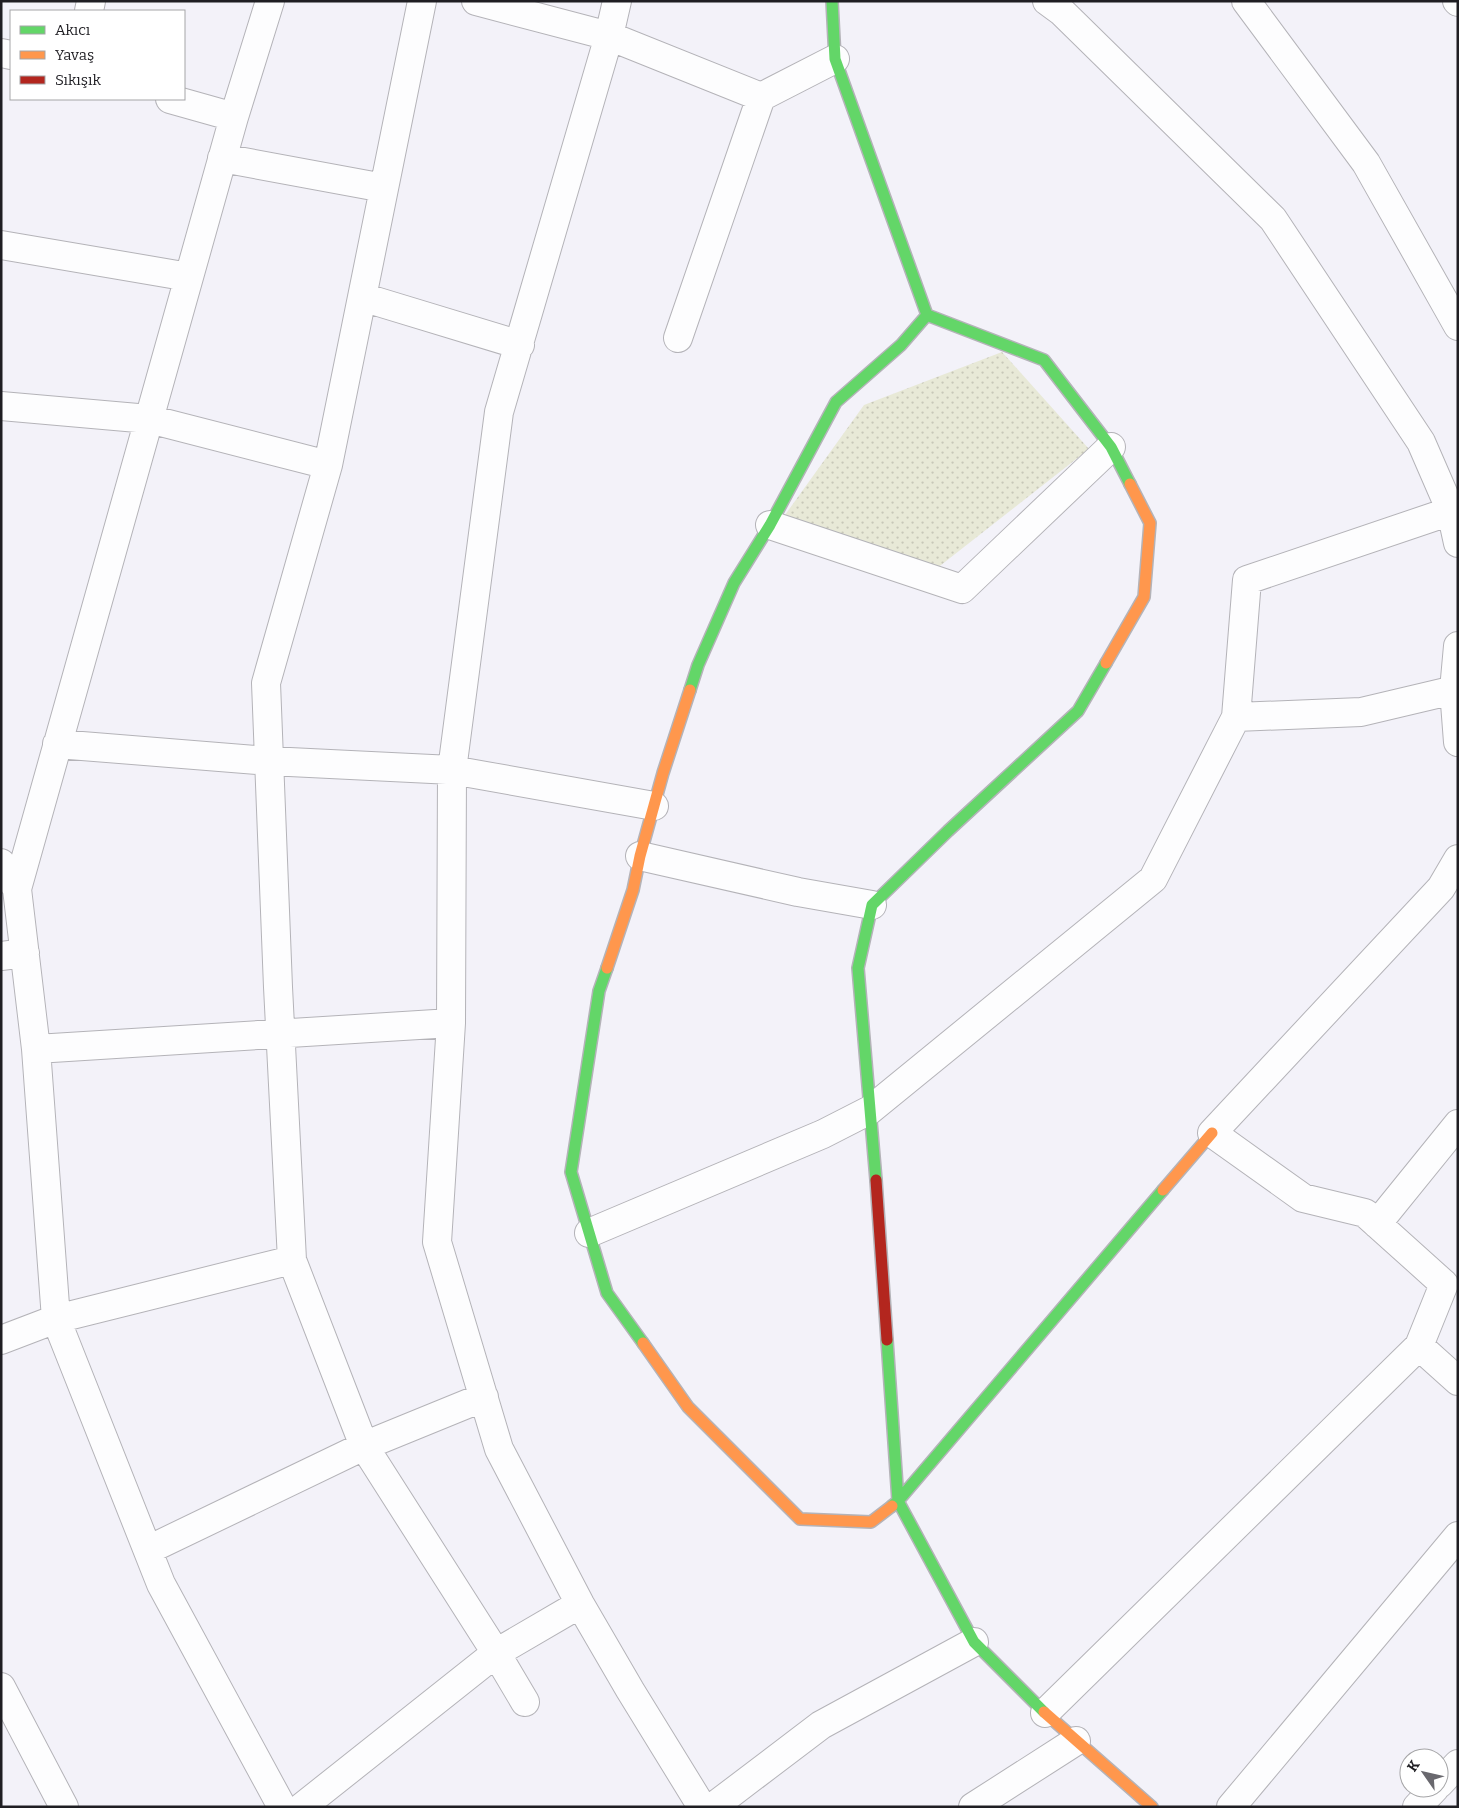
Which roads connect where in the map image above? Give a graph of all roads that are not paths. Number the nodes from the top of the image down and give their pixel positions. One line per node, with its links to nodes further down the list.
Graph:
1 (270, 1): 12 (street)
2 (422, 1): 14 (street)
3 (476, 1): 8 (street)
4 (617, 1): 8 (street)
5 (832, 1): 9 (street)
6 (1047, 1): 26 (street)
7 (1246, 1): 19 (street)
8 (610, 36): 10 (street); 21 (street)
9 (835, 59): 10 (street); 18 (street)
10 (761, 97): 20 (street)
11 (174, 100): 12 (street)
12 (234, 117): 13 (street)
13 (222, 158): 14 (street); 16 (street)
14 (384, 188): 17 (street)
15 (1, 245): 16 (street)
16 (189, 277): 23 (street)
17 (362, 296): 21 (street); 25 (street)
18 (927, 315): 24 (street); 27 (street)
19 (1458, 326)
20 (678, 338)
21 (520, 346): 35 (street)
22 (1, 406): 23 (street)
23 (149, 418): 25 (street); 33 (street)
24 (1111, 447): 27 (street); 41 (street)
25 (328, 464): 34 (street)
26 (1451, 510): 28 (street); 31 (street)
27 (770, 525): 36 (street)
28 (1458, 543)
29 (1458, 646): 30 (street)
30 (1454, 690): 31 (street); 32 (street)
31 (1236, 717): 46 (street)
32 (1458, 742)
33 (57, 744): 34 (street); 40 (street)
34 (269, 761): 35 (street); 44 (street)
35 (452, 770): 36 (street); 43 (street)
36 (654, 806): 37 (street)
37 (640, 856): 41 (street); 50 (street)
38 (1458, 859): 48 (street)
39 (1, 863): 40 (street)
40 (16, 889): 42 (street)
41 (872, 905): 46 (street)
42 (13, 955): 45 (street)
43 (451, 1024): 44 (street); 57 (street)
44 (281, 1033): 45 (street); 51 (street)
45 (36, 1049): 53 (street)
46 (870, 1110): 50 (street); 59 (street)
47 (1458, 1124): 49 (street)
48 (1212, 1133): 49 (street); 59 (street)
49 (1377, 1224): 52 (street)
50 (589, 1233): 59 (street)
51 (292, 1260): 53 (street); 58 (street)
52 (1451, 1276): 55 (street)
53 (56, 1319): 54 (street); 61 (street)
54 (1, 1340)
55 (1420, 1346): 56 (street); 67 (street)
56 (1458, 1381)
57 (484, 1397): 58 (street); 62 (street)
58 (364, 1446): 61 (street); 64 (street)
59 (898, 1501): 63 (street)
60 (1458, 1536): 78 (street)
61 (148, 1550): 72 (street)
62 (580, 1604): 64 (street); 74 (street)
63 (974, 1642): 67 (street); 75 (street)
64 (496, 1652): 66 (street); 73 (street)
65 (1, 1687): 71 (street)
66 (525, 1702)
67 (1045, 1713): 68 (street)
68 (1076, 1741): 76 (street); 77 (street)
69 (1458, 1764): 70 (street)
70 (1449, 1773)
71 (64, 1807)
72 (282, 1807)
73 (302, 1807)
74 (702, 1807)
75 (714, 1807)
76 (973, 1807)
77 (1152, 1807)
78 (1231, 1807)

